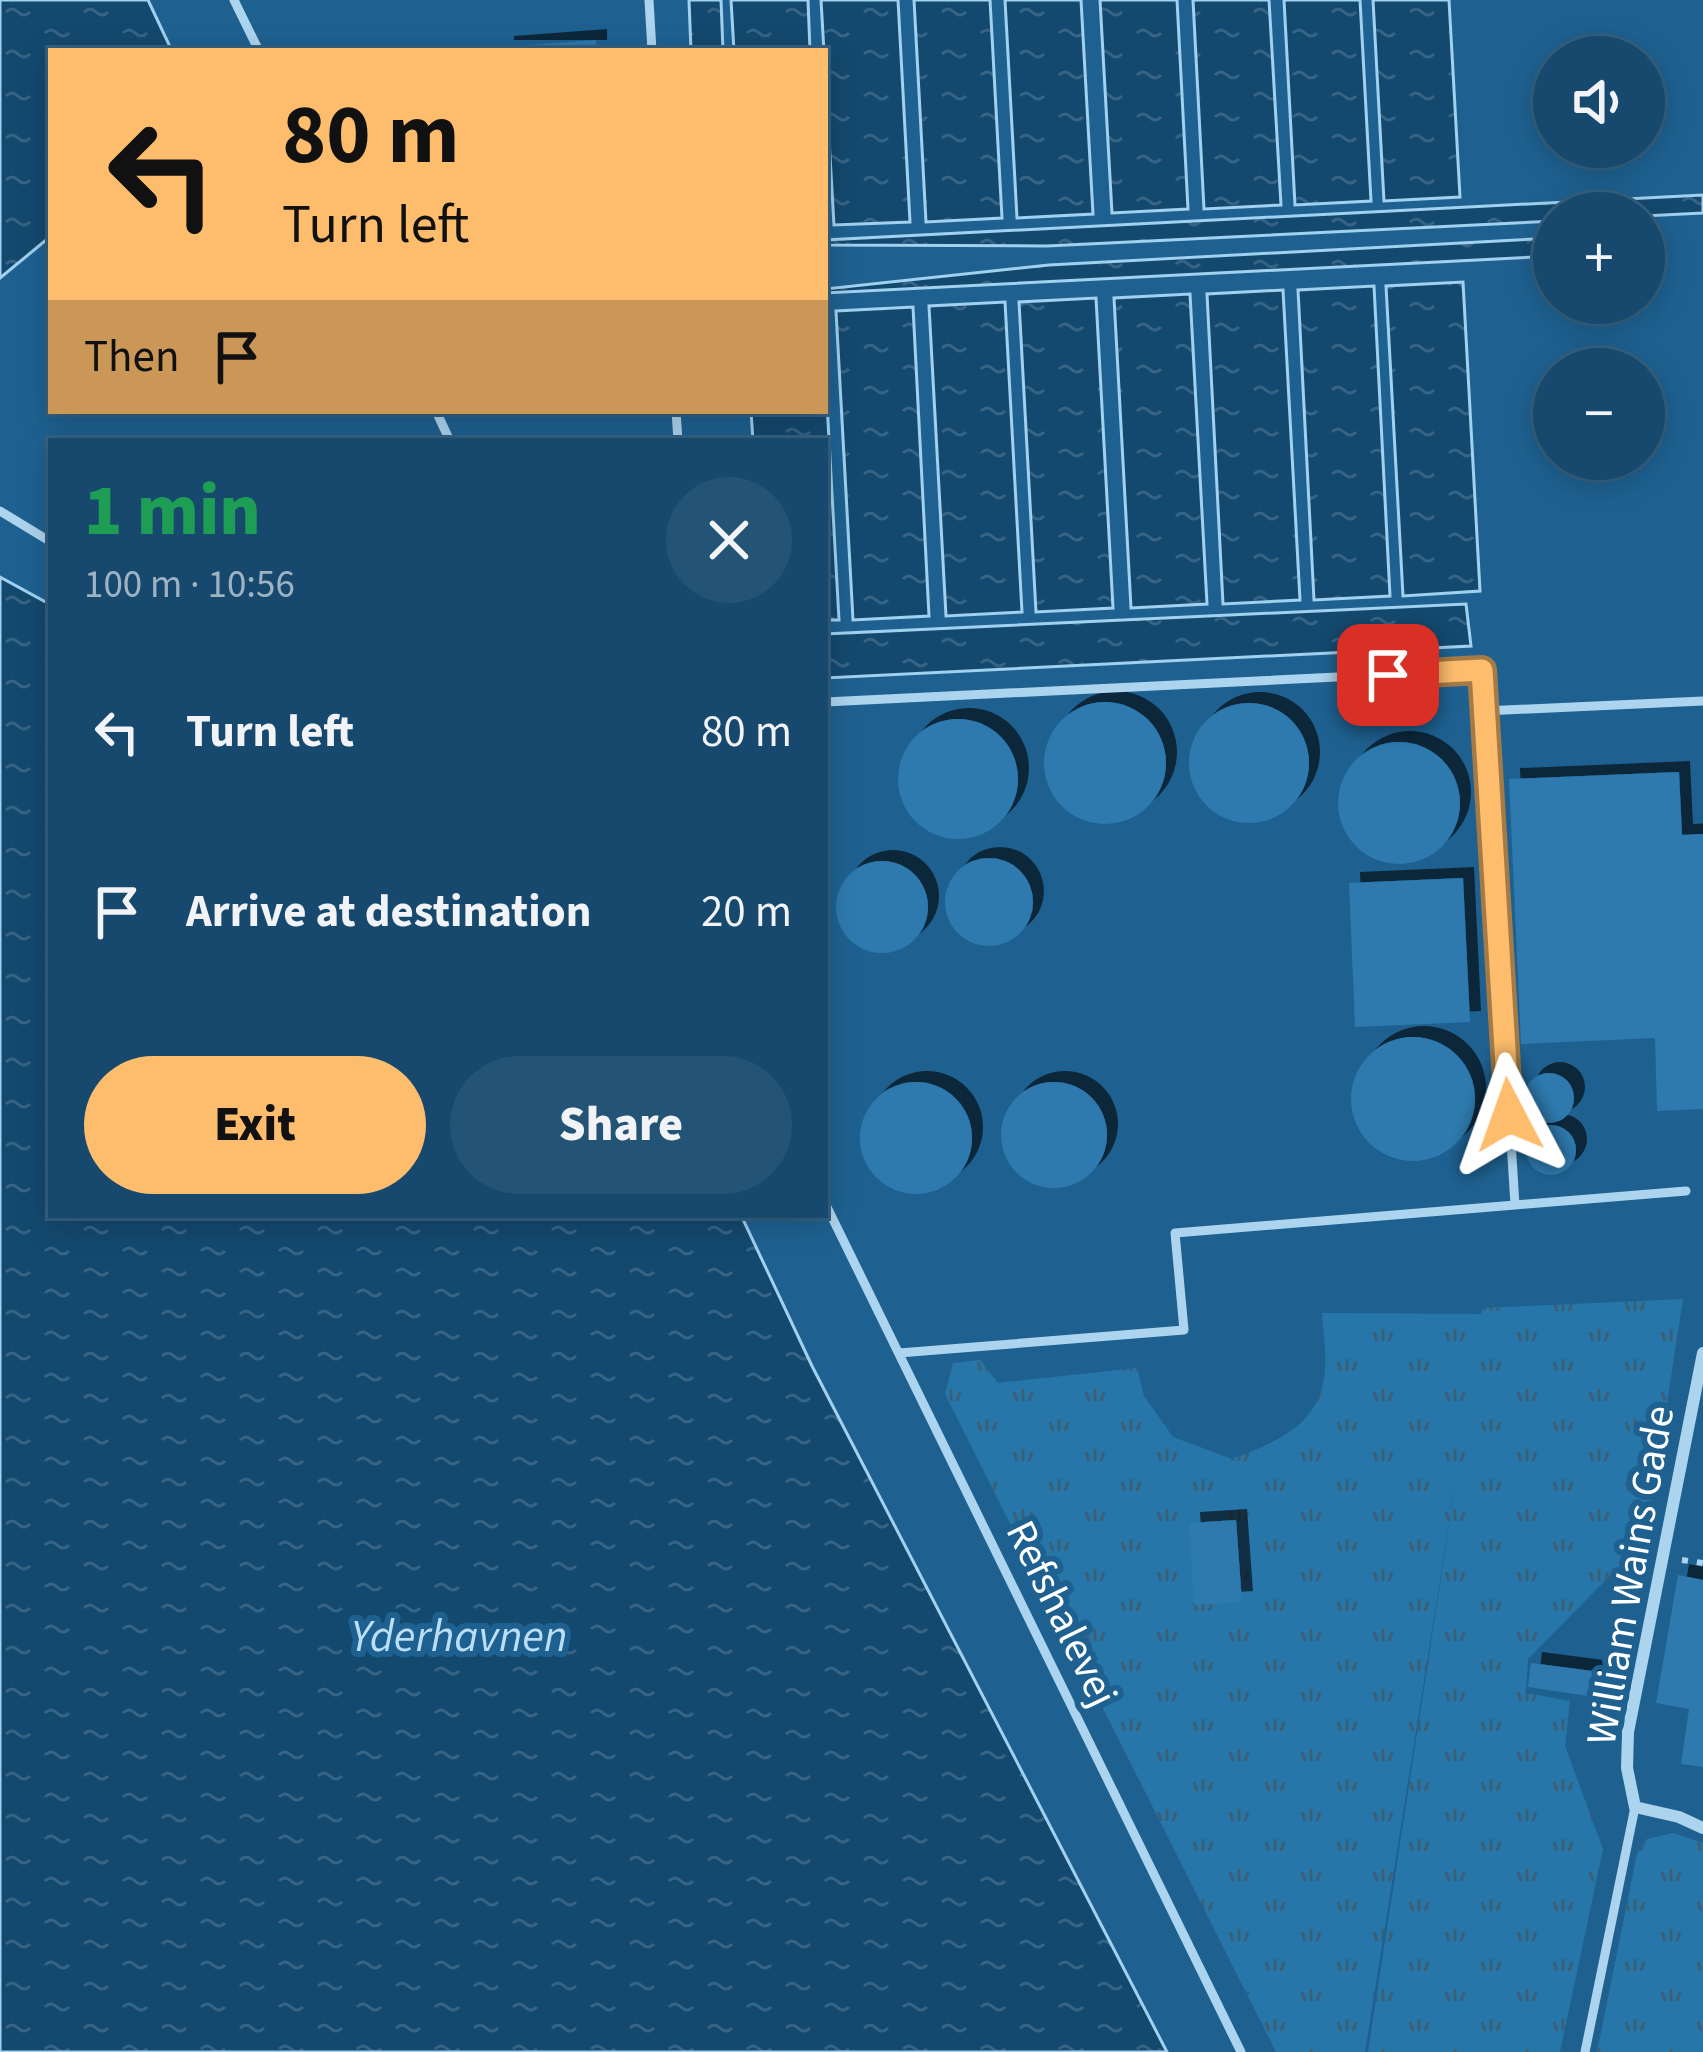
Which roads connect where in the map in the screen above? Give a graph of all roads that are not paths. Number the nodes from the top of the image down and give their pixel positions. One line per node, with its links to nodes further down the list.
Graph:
1 (234, 0): 3 (lane)
2 (649, 0): 4 (lane)
3 (258, 48)
4 (652, 48)
5 (0, 511): 6 (lane)
6 (48, 540)
7 (1703, 701): 9 (lane)
8 (828, 702): 9 (lane)
9 (1484, 712): 11 (lane)
10 (1686, 1191): 11 (lane)
11 (1514, 1205): 14 (lane)
12 (828, 1209): 14 (lane, Refshalevej)
13 (1703, 1353): 15 (street, William Wains Gade)
14 (899, 1354): 17 (lane, Refshalevej)
15 (1635, 1808): 16 (street, William Wains Gade); 18 (lane, William Wains Gade)
16 (1703, 1828)
17 (1241, 2052)
18 (1585, 2052)

